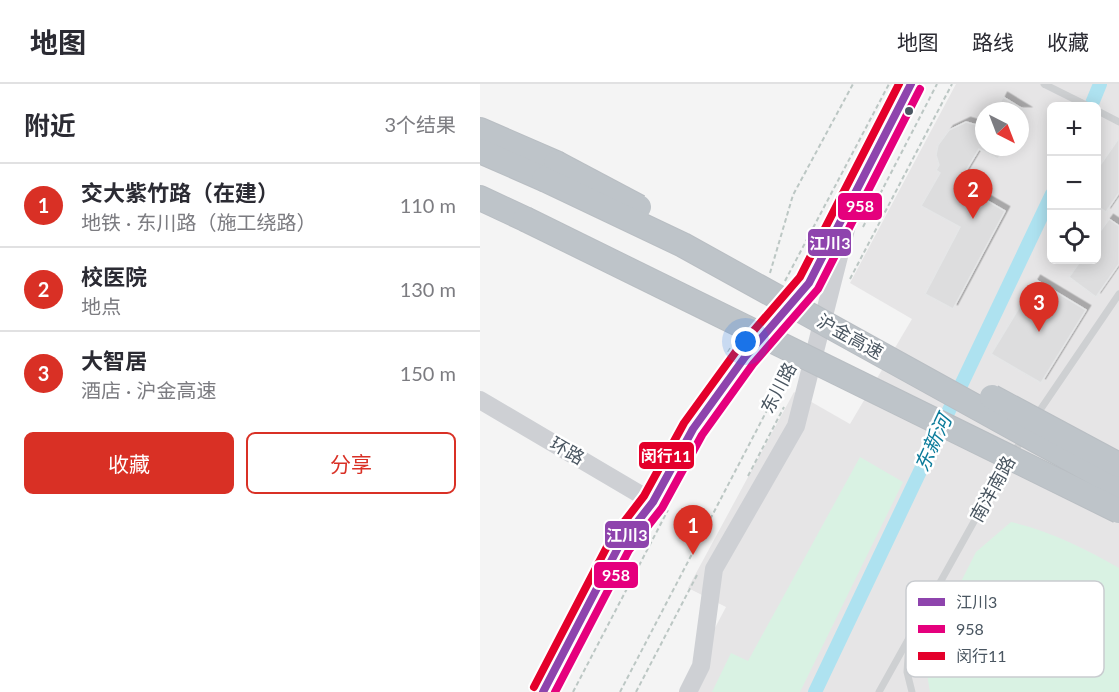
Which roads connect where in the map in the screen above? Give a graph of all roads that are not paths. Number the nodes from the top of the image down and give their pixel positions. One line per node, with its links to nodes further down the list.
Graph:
1 (911, 84): 9 (main road)
2 (1044, 84): 3 (lane)
3 (1079, 102)
4 (1101, 113): 5 (lane)
5 (1119, 122)
6 (480, 130): 8 (highway, 沪金高速)
7 (480, 151): 8 (highway, 沪金高速)
8 (550, 171): 13 (highway, 沪金高速, bridge); 14 (highway, 沪金高速, bridge)
9 (855, 194): 15 (main road); 21 (main road)
10 (480, 198): 16 (highway, 沪金高速, bridge)
11 (1119, 294): 17 (lane, 南洋南路)
12 (480, 400): 15 (main road, 环路)
13 (1119, 465)
14 (1119, 486)
15 (653, 502): 20 (main road)
16 (1119, 511)
17 (942, 581)
18 (906, 647): 22 (lane, 南洋南路)
19 (908, 677): 23 (lane)
20 (543, 692)
21 (688, 692)
22 (879, 692)
23 (912, 692)

